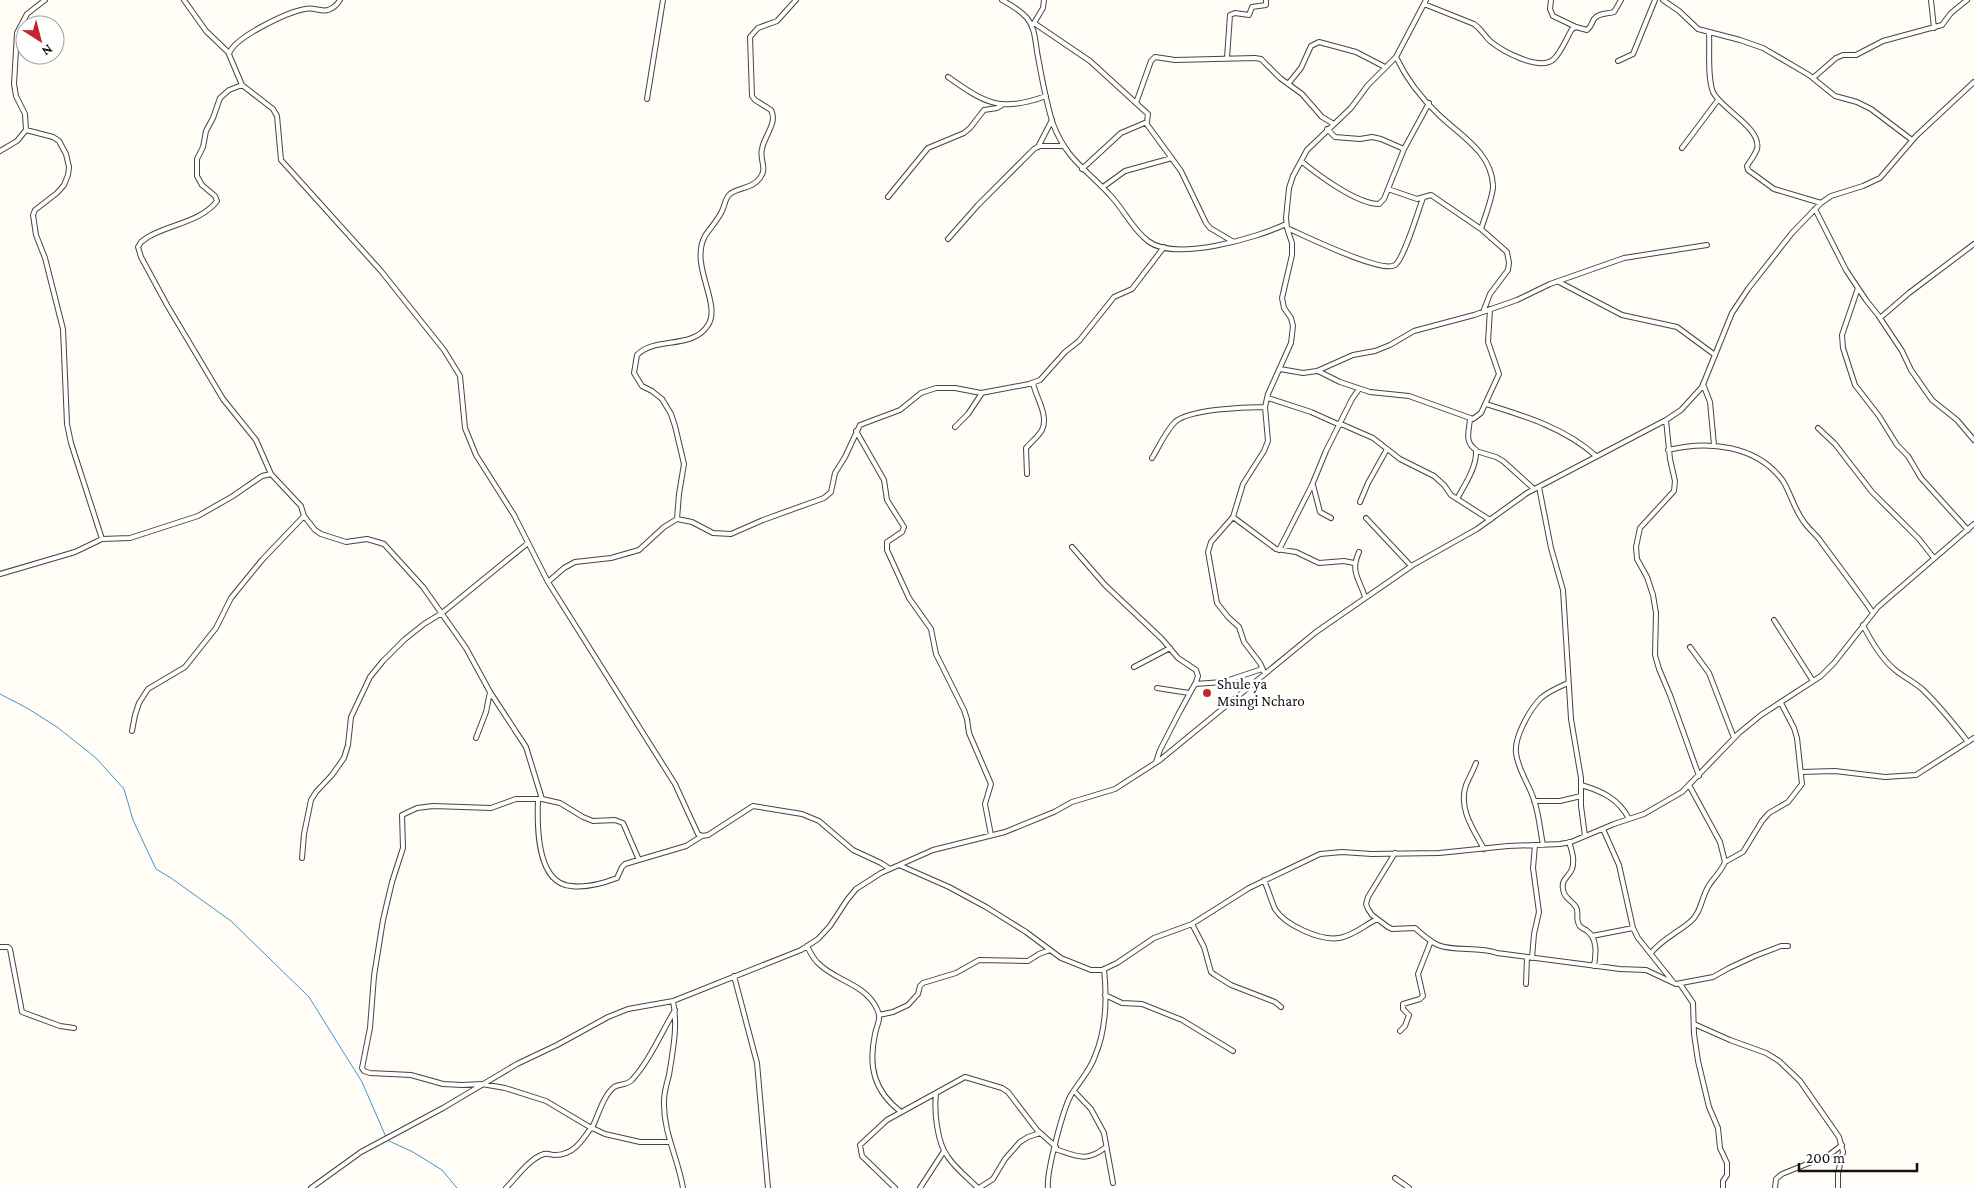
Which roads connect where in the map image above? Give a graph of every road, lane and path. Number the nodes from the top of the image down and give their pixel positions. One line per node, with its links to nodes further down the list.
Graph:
1 (45, 0): 39 (street)
2 (184, 0): 20 (street)
3 (340, 0): 20 (street)
4 (663, 0): 31 (street)
5 (796, 0): 102 (street)
6 (1002, 0): 16 (street)
7 (1044, 0): 16 (street)
8 (1266, 0): 22 (street)
9 (1552, 0): 17 (street)
10 (1621, 0): 17 (street)
11 (1655, 0): 23 (street)
12 (1664, 0): 19 (street)
13 (1931, 0): 18 (street)
14 (1967, 0): 18 (street)
15 (1425, 2): 17 (street); 21 (street)
16 (1033, 24): 30 (street); 33 (street)
17 (1576, 27)
18 (1934, 28): 26 (street)
19 (1709, 33): 26 (street); 32 (street)
20 (229, 54): 29 (street)
21 (1396, 57): 24 (street); 34 (street)
22 (1227, 58): 28 (street); 33 (street)
23 (1618, 62)
24 (1385, 67): 28 (street); 38 (street)
25 (948, 77): 35 (street)
26 (1813, 78): 41 (street)
27 (1974, 82): 41 (street)
28 (1288, 84): 38 (street)
29 (242, 85): 91 (street); 107 (street)
30 (1046, 96): 35 (street); 36 (street)
31 (647, 99)
32 (1718, 100): 44 (street); 54 (street)
33 (1136, 103): 37 (street)
34 (1428, 103): 45 (street); 57 (street)
35 (1002, 105): 52 (street)
36 (1052, 120): 42 (street); 43 (street)
37 (1146, 123): 47 (street); 49 (street)
38 (1334, 124): 40 (street)
39 (26, 130): 46 (street); 106 (street)
40 (1327, 130): 45 (street); 48 (street)
41 (1912, 140): 54 (street)
42 (1064, 146): 43 (street); 49 (street)
43 (1038, 147): 58 (street)
44 (1682, 148)
45 (1404, 150): 51 (street)
46 (0, 151)
47 (1172, 158): 50 (street); 59 (street)
48 (1301, 161): 51 (street); 56 (street)
49 (1082, 169): 50 (street)
50 (1103, 187): 62 (street)
51 (1388, 188): 53 (street)
52 (888, 197)
53 (1423, 198): 56 (street); 57 (street)
54 (1821, 203): 55 (street)
55 (1815, 209): 64 (street); 68 (street)
56 (1287, 226): 59 (street); 69 (street)
57 (1481, 229): 66 (street)
58 (948, 239)
59 (1232, 241): 62 (street)
60 (1974, 244): 67 (street)
61 (1707, 245): 63 (street)
62 (1164, 247): 71 (street)
63 (1559, 282): 65 (street); 68 (street)
64 (1858, 288): 67 (street); 105 (street)
65 (1490, 309): 66 (street); 76 (street)
66 (1482, 312): 70 (street)
67 (1880, 318): 84 (street)
68 (1715, 355): 72 (street)
69 (1280, 369): 70 (street); 75 (street)
70 (1318, 371): 73 (street)
71 (1033, 383): 74 (street); 92 (street)
72 (1703, 384): 79 (street); 85 (street)
73 (1360, 389): 78 (street); 80 (street)
74 (982, 393): 81 (street); 83 (street)
75 (1268, 398): 77 (street); 80 (street)
76 (1486, 404): 78 (street); 89 (street)
77 (1265, 407): 90 (street); 99 (street)
78 (1470, 419): 88 (street)
79 (1666, 420): 87 (street); 89 (street)
80 (1340, 424): 86 (street); 93 (street)
81 (955, 426)
82 (1818, 428): 111 (street)
83 (856, 431): 102 (street); 149 (street)
84 (1974, 440)
85 (1714, 445): 87 (street); 118 (street)
86 (1387, 449): 96 (street); 97 (street)
87 (1668, 450): 141 (street)
88 (1476, 451): 95 (street); 96 (street)
89 (1596, 456): 94 (street)
90 (1152, 458)
91 (270, 474): 98 (street); 106 (street)
92 (1027, 474)
93 (1313, 484): 100 (street); 109 (street)
94 (1539, 487): 95 (street); 127 (street)
95 (1534, 489): 103 (street)
96 (1457, 499): 103 (street)
97 (1360, 502)
98 (304, 516): 117 (street); 133 (street)
99 (1233, 518): 109 (street); 124 (street)
100 (1331, 518)
101 (1366, 518): 113 (street)
102 (677, 519): 115 (street)
103 (1490, 520): 113 (street)
104 (1974, 524): 105 (street)
105 (1968, 530): 111 (street)
106 (102, 539): 114 (street)
107 (528, 543): 115 (street); 117 (street)
108 (1072, 547): 122 (street)
109 (1279, 550): 112 (street)
110 (1360, 552): 112 (street)
111 (1934, 558): 118 (street)
112 (1354, 563): 116 (street)
113 (1411, 566): 116 (street)
114 (0, 574)
115 (548, 582): 150 (street)
116 (1365, 597): 125 (street)
117 (442, 612): 130 (street); 157 (street)
118 (1873, 613): 120 (street)
119 (1774, 620): 126 (street)
120 (1863, 625): 126 (street); 137 (street)
121 (1690, 647): 135 (street)
122 (1170, 648): 123 (street); 128 (street)
123 (1134, 667)
124 (1262, 669): 125 (street); 128 (street)
125 (1265, 674): 138 (street)
126 (1813, 681): 132 (street)
127 (1568, 683): 142 (street); 146 (street)
128 (1195, 684): 131 (street)
129 (1157, 688): 131 (street)
130 (490, 692): 134 (street); 145 (street)
131 (1189, 693): 138 (street)
132 (1781, 703): 135 (street); 140 (street)
133 (132, 730)
134 (476, 738)
135 (1734, 738): 141 (street)
136 (1974, 738): 137 (street)
137 (1968, 742): 140 (street)
138 (1156, 762): 149 (street)
139 (1476, 763): 155 (street)
140 (1801, 772): 159 (street)
141 (1699, 776): 143 (street)
142 (1581, 785): 144 (street); 147 (street)
143 (1689, 785): 147 (street); 159 (street)
144 (1581, 796): 146 (street); 151 (street)
145 (540, 800): 158 (street); 158 (street); 189 (street)
146 (1534, 801): 154 (street)
147 (1629, 819): 148 (street)
148 (1603, 829): 151 (street); 165 (street)
149 (991, 835): 160 (street)
150 (702, 836): 158 (street); 161 (street)
151 (1585, 836): 152 (street)
152 (1569, 842): 154 (street); 166 (street)
153 (1535, 845): 154 (street); 155 (street); 173 (street)
154 (1543, 845)
155 (1484, 849): 156 (street)
156 (1395, 853): 162 (street); 163 (street)
157 (302, 858)
158 (639, 860)
159 (1726, 862): 172 (street)
160 (899, 865): 161 (street); 171 (street)
161 (890, 869): 168 (street)
162 (1264, 880): 163 (street); 164 (street)
163 (1377, 919): 167 (street)
164 (1192, 924): 175 (street); 182 (street)
165 (1633, 928): 166 (street); 172 (street)
166 (1592, 936): 174 (street)
167 (1431, 941): 173 (street); 187 (street)
168 (807, 946): 176 (street); 184 (street)
169 (1788, 946): 179 (street)
170 (0, 947): 186 (street)
171 (1050, 950): 175 (street); 184 (street)
172 (1651, 953): 178 (street)
173 (1530, 958): 174 (street); 177 (street)
174 (1594, 966): 178 (street)
175 (1104, 969): 180 (street)
176 (734, 976): 181 (street); 205 (street)
177 (1526, 984)
178 (1674, 984): 179 (street)
179 (1680, 984): 185 (street)
180 (1105, 995): 188 (street); 190 (street)
181 (673, 1001): 183 (street); 189 (street)
182 (1281, 1006)
183 (675, 1010): 193 (street); 195 (street)
184 (879, 1014): 192 (street)
185 (1694, 1024): 196 (street); 211 (street)
186 (74, 1028)
187 (1400, 1031)
188 (1233, 1050)
189 (482, 1084): 193 (street); 202 (street)
190 (1074, 1090): 197 (street); 198 (street)
191 (936, 1094): 192 (street); 194 (street); 199 (street)
192 (901, 1112): 206 (street)
193 (592, 1128): 195 (street); 203 (street)
194 (1040, 1133): 198 (street); 208 (street)
195 (669, 1142): 204 (street)
196 (1842, 1145): 212 (street); 213 (street)
197 (1106, 1146): 198 (street); 201 (street)
198 (1056, 1148): 209 (street)
199 (944, 1151): 207 (street); 208 (street)
200 (1395, 1178): 210 (street)
201 (1112, 1183)
202 (311, 1188)
203 (506, 1188)
204 (683, 1188)
205 (768, 1188)
206 (895, 1188)
207 (920, 1188)
208 (979, 1188)
209 (1048, 1188)
210 (1410, 1188)
211 (1723, 1188)
212 (1775, 1188)
213 (1838, 1188)

